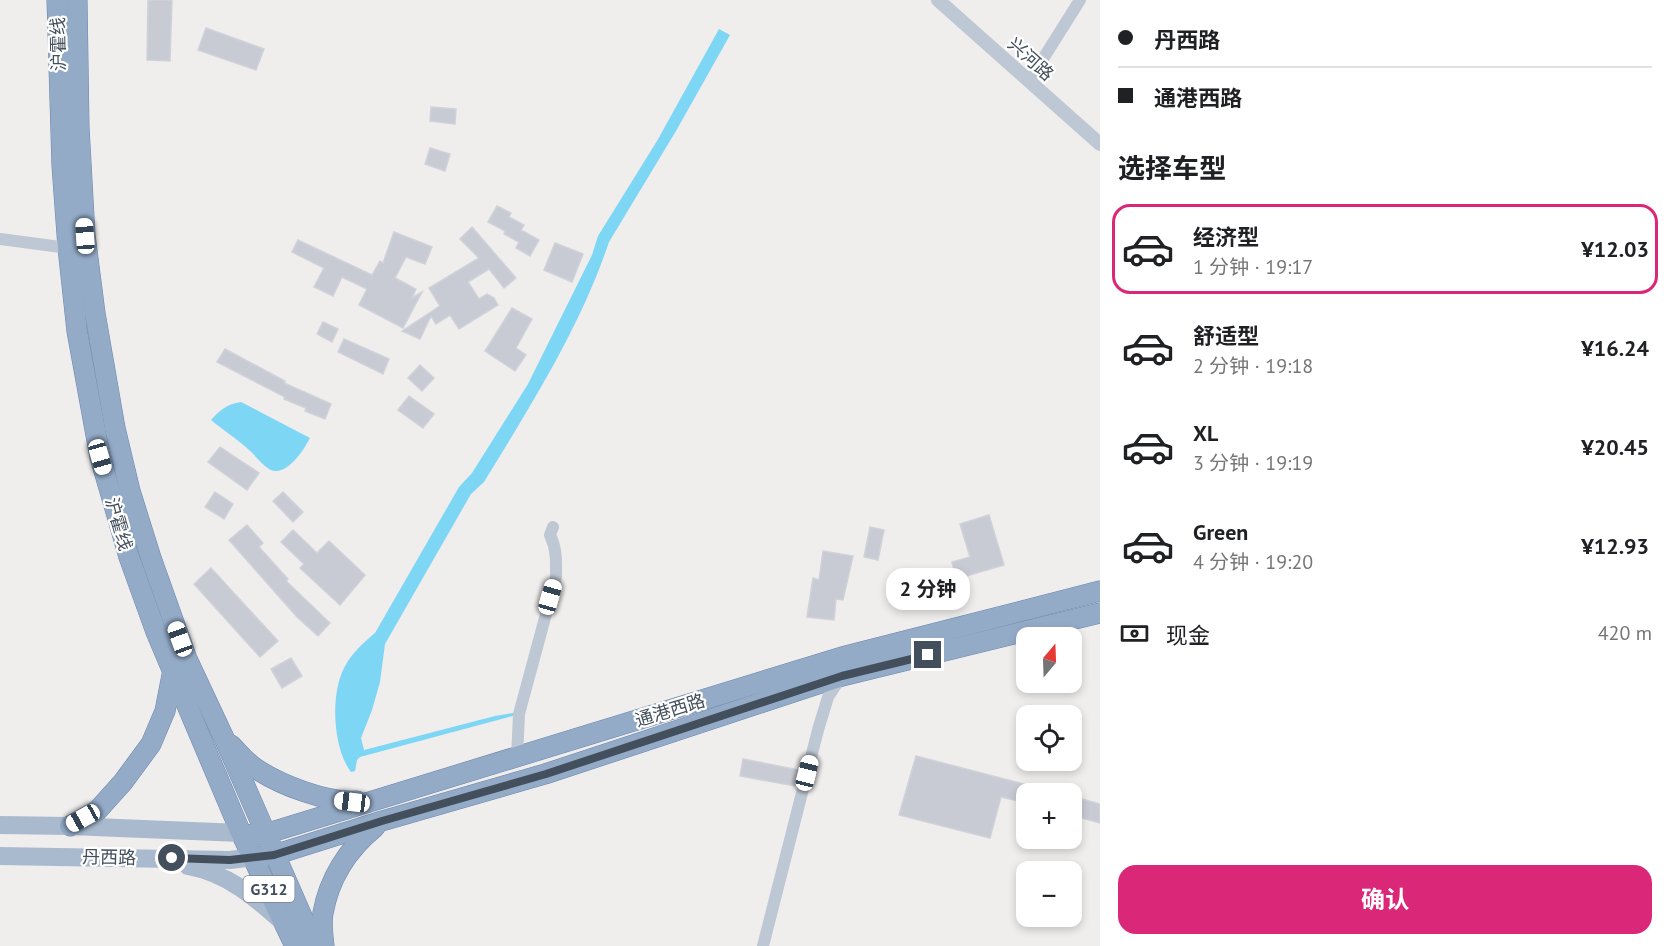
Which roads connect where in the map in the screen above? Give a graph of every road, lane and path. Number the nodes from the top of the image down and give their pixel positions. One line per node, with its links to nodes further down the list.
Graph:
1 (57, 0): 8 (highway, 沪霍线 / G312)
2 (77, 0): 14 (highway, 沪霍线 / G312)
3 (938, 0): 5 (street, 兴河路)
4 (1080, 0): 5 (street)
5 (1029, 81): 6 (street, 兴河路)
6 (1100, 144)
7 (0, 238): 8 (street)
8 (68, 248): 12 (highway, 沪霍线 / G312)
9 (554, 527): 15 (street)
10 (1100, 591): 15 (highway, 通港西路)
11 (1100, 613): 13 (highway, 通港西路)
12 (173, 670): 19 (highway); 20 (highway, 沪霍线 / G312)
13 (842, 676): 17 (highway, 通港西路); 30 (street)
14 (224, 738): 16 (highway); 21 (highway, 沪霍线 / G312)
15 (517, 758): 16 (highway, 通港西路)
16 (378, 800): 21 (highway, 通港西路)
17 (382, 821): 22 (highway, 通港西路); 29 (highway)
18 (0, 825): 19 (main road, 丹西路)
19 (70, 826): 20 (main road, 丹西路)
20 (242, 833): 21 (highway, 通港西路); 25 (highway, 沪霍线 / G312)
21 (265, 834): 22 (highway, 沪霍线 / G312)
22 (274, 855): 25 (highway, 通港西路); 28 (highway, 沪霍线 / G312)
23 (0, 856): 24 (main road, 丹西路)
24 (133, 857): 25 (main road, 丹西路); 26 (main road)
25 (254, 857): 26 (highway, 沪霍线 / G312)
26 (286, 925): 27 (highway, 沪霍线 / G312)
27 (295, 946)
28 (315, 946)
29 (324, 946)
30 (763, 946)

